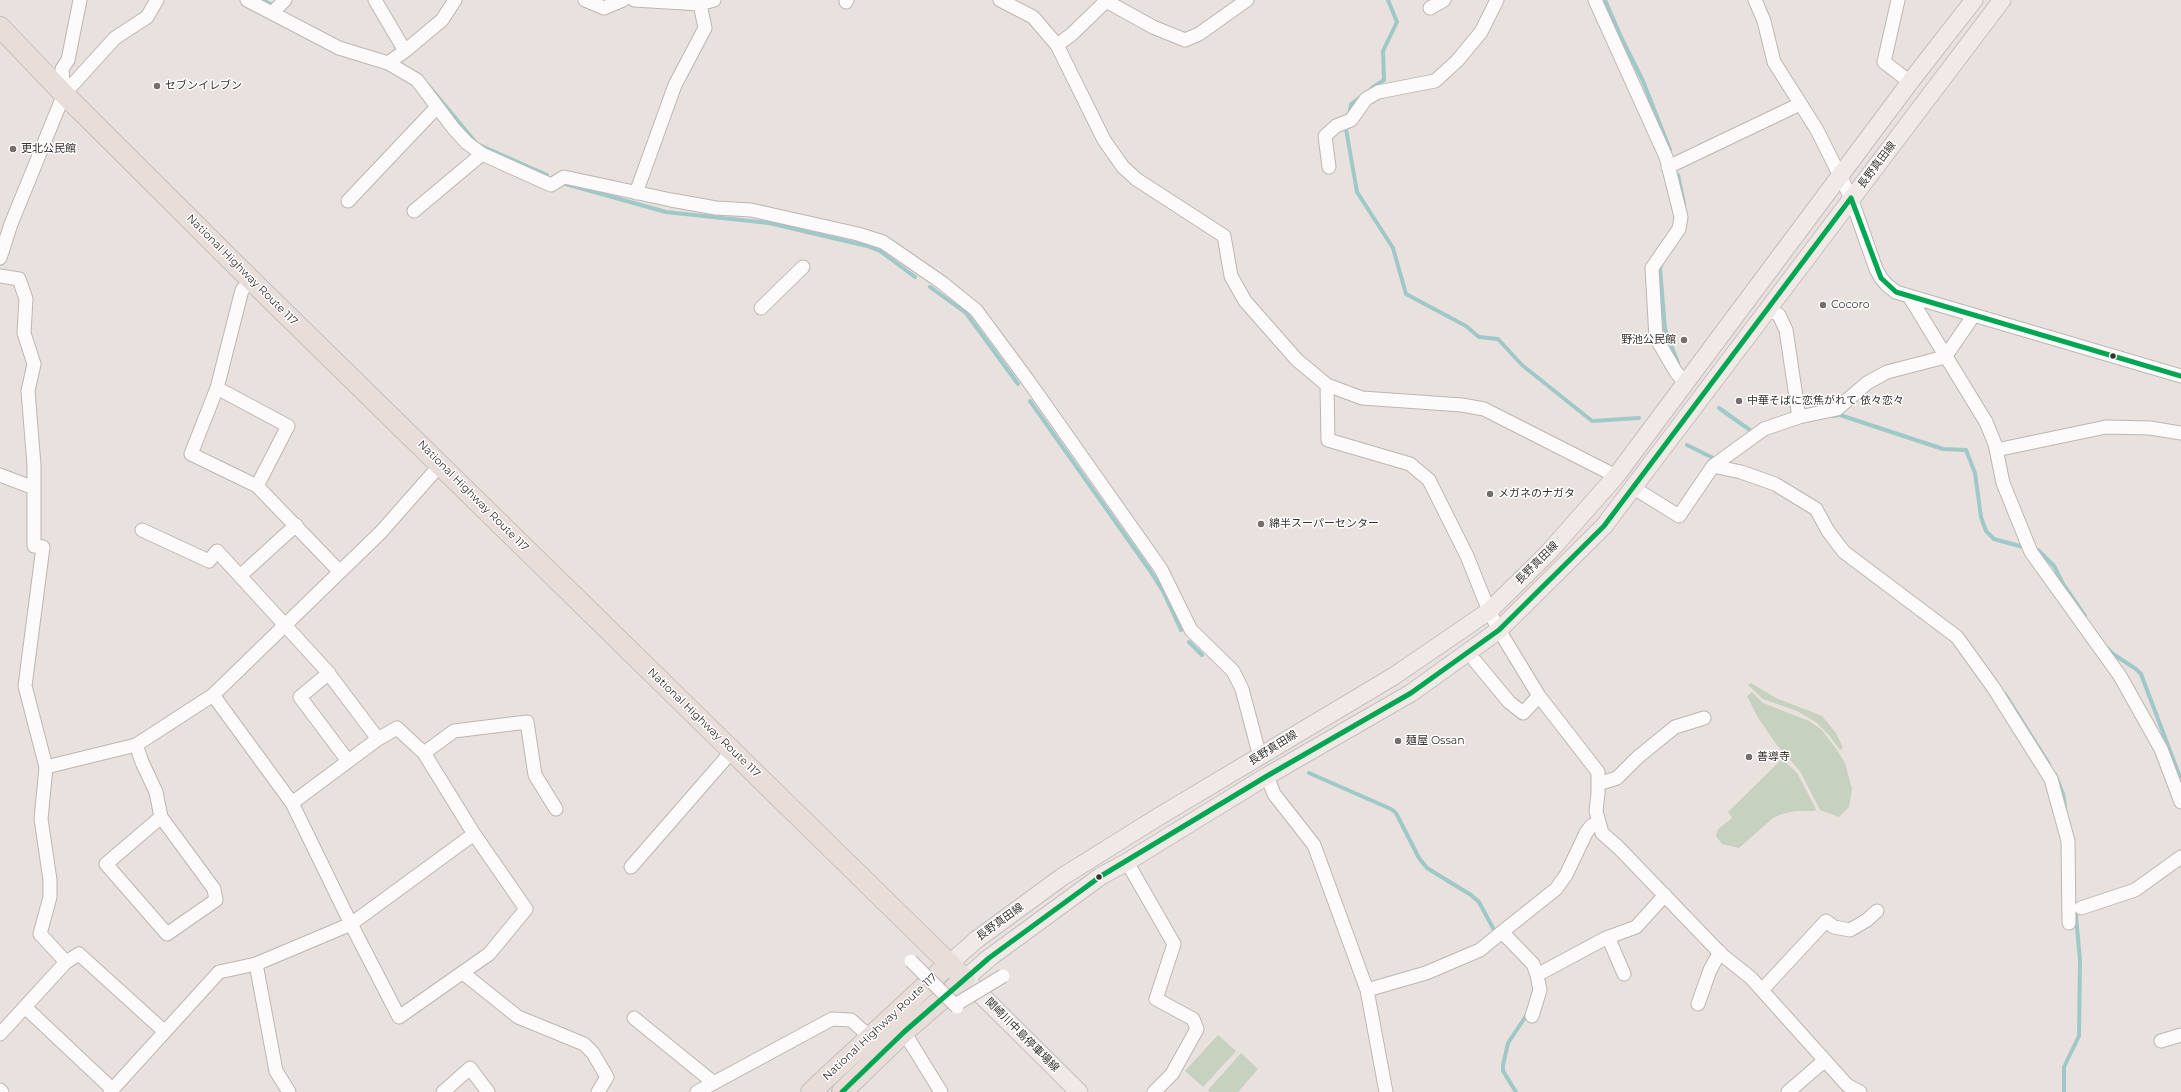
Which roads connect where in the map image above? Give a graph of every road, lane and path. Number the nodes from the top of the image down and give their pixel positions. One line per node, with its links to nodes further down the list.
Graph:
1 (80, 0): 28 (street)
2 (157, 0): 28 (street)
3 (247, 0): 22 (street)
4 (285, 0): 22 (street)
5 (375, 0): 25 (street)
6 (455, 0): 25 (street)
7 (585, 0): 8 (street)
8 (623, 0)
9 (634, 0): 20 (street)
10 (714, 0): 20 (street)
11 (1000, 0): 24 (street)
12 (1247, 0): 24 (street)
13 (1444, 0): 21 (street)
14 (1497, 0): 32 (street)
15 (1595, 0): 33 (street)
16 (1755, 0): 29 (street)
17 (1898, 0): 27 (street)
18 (1974, 0): 27 (main road, 長野真田線)
19 (2002, 0): 36 (main road, 長野真田線)
20 (700, 4): 35 (street)
21 (1430, 8)
22 (272, 13): 26 (street)
23 (0, 27): 28 (highway, National Highway Route 117)
24 (1057, 45): 51 (street)
25 (405, 51): 26 (street)
26 (388, 63): 30 (street)
27 (1910, 82): 34 (main road, 長野真田線)
28 (64, 94): 39 (street); 43 (highway, National Highway Route 117)
29 (1800, 104): 33 (street); 34 (street)
30 (437, 107): 31 (street); 37 (street)
31 (482, 154): 35 (street); 38 (street)
32 (1329, 167)
33 (1668, 167): 50 (street)
34 (1840, 176): 36 (street); 50 (main road, 長野真田線)
35 (636, 193): 79 (street)
36 (1851, 198): 44 (street); 46 (main road, 長野真田線)
37 (348, 201)
38 (414, 211)
39 (6, 223): 40 (street)
40 (0, 258)
41 (803, 267): 45 (street)
42 (0, 276): 61 (street)
43 (251, 280): 52 (street); 56 (highway, National Highway Route 117)
44 (1909, 296): 47 (street); 48 (street)
45 (761, 308)
46 (1768, 309): 53 (street); 62 (main road, 長野真田線)
47 (1974, 315): 48 (street); 49 (street)
48 (1945, 357): 53 (street); 55 (street)
49 (2181, 376)
50 (1686, 384): 59 (main road, 長野真田線)
51 (1327, 385): 59 (street); 67 (street)
52 (218, 388): 60 (street); 60 (street)
53 (1799, 417): 57 (street)
54 (2181, 433): 55 (street)
55 (1996, 450): 84 (street)
56 (440, 464): 65 (street); 77 (highway, National Highway Route 117)
57 (1713, 466): 62 (street); 96 (street)
58 (0, 475): 61 (street)
59 (1616, 476): 67 (main road, 長野真田線)
60 (257, 486): 63 (street)
61 (34, 488): 81 (street)
62 (1634, 488): 69 (main road, 長野真田線)
63 (296, 525): 65 (street); 66 (street)
64 (142, 530): 66 (street)
65 (340, 572): 68 (street)
66 (240, 576): 68 (street)
67 (1489, 611): 69 (street); 79 (main road, 長野真田線)
68 (284, 626): 71 (street); 72 (street)
69 (1499, 630): 73 (street); 82 (main road, 長野真田線)
70 (1475, 661): 73 (street)
71 (329, 673): 75 (street); 80 (street)
72 (213, 695): 76 (street); 85 (street)
73 (1539, 696): 83 (street)
74 (1704, 718): 83 (street)
75 (378, 739): 78 (street); 80 (street)
76 (136, 745): 81 (street); 87 (street)
77 (732, 751): 92 (street); 103 (highway, National Highway Route 117)
78 (424, 753): 86 (street); 89 (street)
79 (1260, 758): 103 (main road, 長野真田線)
80 (348, 762): 85 (street)
81 (46, 767): 101 (street)
82 (1267, 776): 91 (main road, 長野真田線); 110 (street)
83 (1598, 784): 88 (street)
84 (2181, 802)
85 (292, 803): 97 (street)
86 (556, 809)
87 (161, 817): 87 (street)
88 (1598, 822): 93 (street); 98 (street)
89 (474, 834): 97 (street); 105 (street)
90 (2181, 857): 94 (street)
91 (1127, 862): 109 (main road, 長野真田線); 136 (street)
92 (631, 867)
93 (1665, 895): 99 (street); 100 (street)
94 (2081, 908)
95 (1877, 911): 111 (street)
96 (2069, 923)
97 (351, 924): 104 (street); 105 (street)
98 (1502, 932): 107 (street); 110 (street)
99 (1608, 937): 106 (street); 107 (street)
100 (1720, 952): 111 (street); 112 (street)
101 (66, 962): 113 (street); 116 (street)
102 (911, 962): 108 (street, bridge)
103 (950, 963): 109 (highway, National Highway Route 117); 119 (highway, National Highway Route 117)
104 (256, 964): 116 (street); 127 (street)
105 (463, 972): 130 (street)
106 (1624, 974)
107 (1537, 975): 114 (street)
108 (1003, 976)
109 (965, 979): 117 (highway, National Highway Route 117); 135 (main road, 関崎川中島停車場線)
110 (1367, 990): 137 (street)
111 (1762, 990): 122 (street)
112 (1698, 1004)
113 (25, 1007): 118 (street); 125 (street)
114 (1532, 1016)
115 (634, 1018): 123 (street)
116 (165, 1032): 125 (street)
117 (904, 1032): 133 (highway, National Highway Route 117); 134 (street)
118 (0, 1034)
119 (870, 1036): 123 (street); 132 (highway, National Highway Route 117)
120 (2181, 1036): 121 (street)
121 (2161, 1041)
122 (1824, 1061): 138 (street); 139 (street)
123 (714, 1083): 131 (street)
124 (0, 1090): 126 (street)
125 (111, 1091)
126 (2, 1092)
127 (289, 1092)
128 (443, 1092): 129 (street)
129 (488, 1092)
130 (598, 1092)
131 (697, 1092)
132 (811, 1092)
133 (842, 1092)
134 (941, 1092)
135 (1079, 1092)
136 (1154, 1092)
137 (1386, 1092)
138 (1788, 1092)
139 (1860, 1092)

